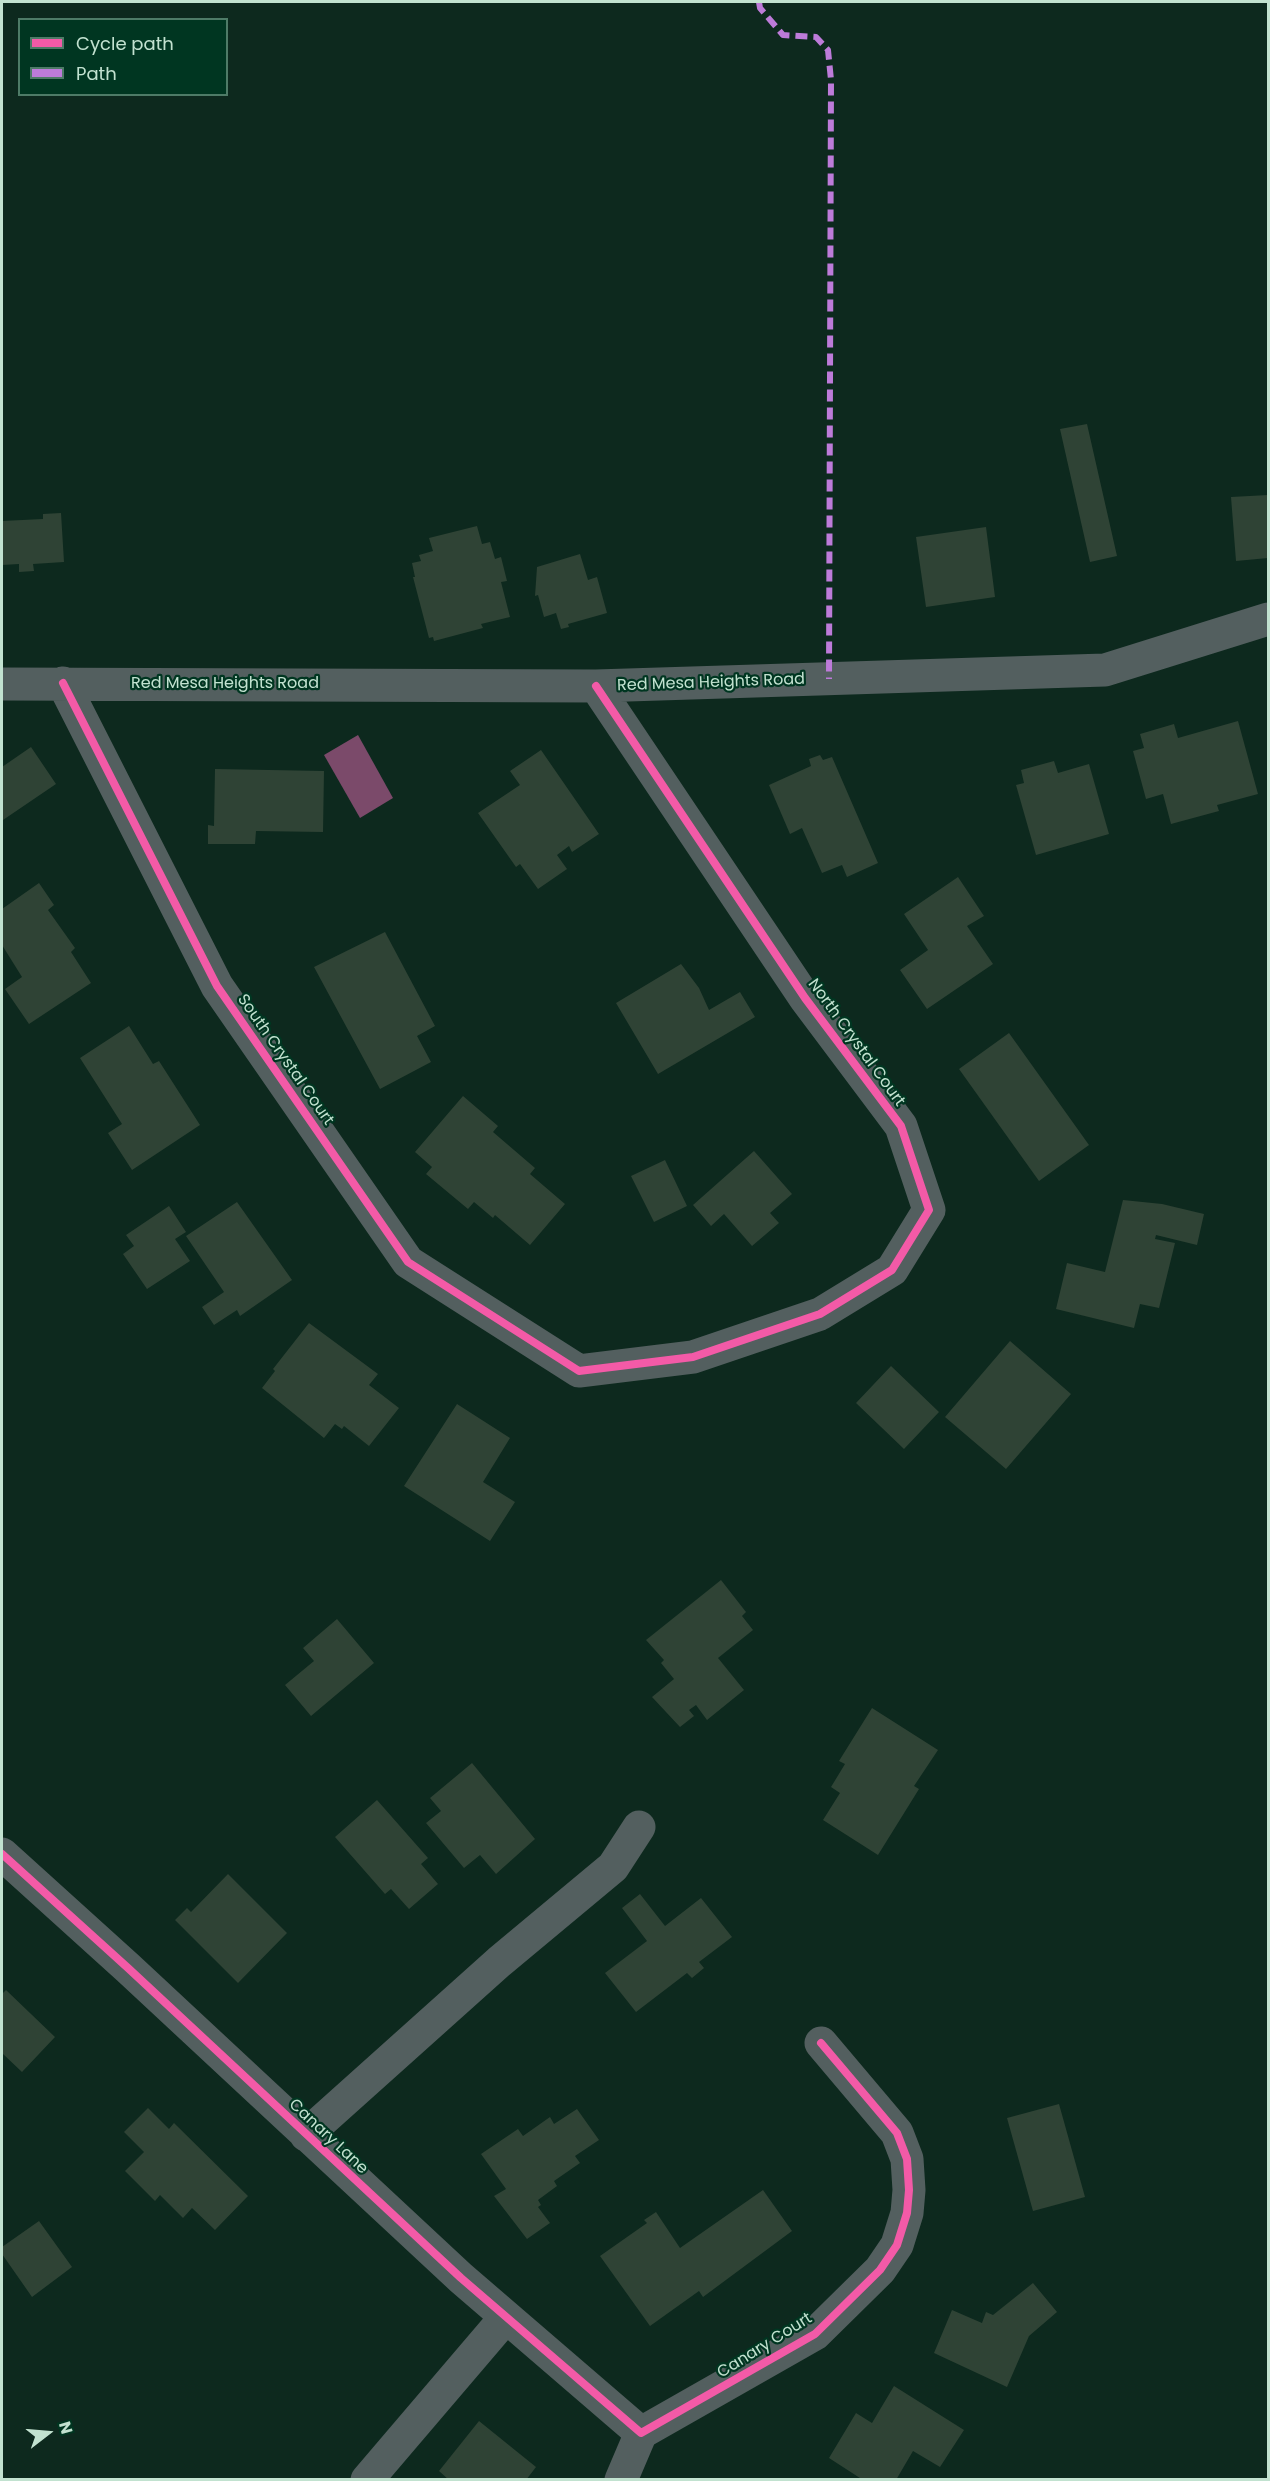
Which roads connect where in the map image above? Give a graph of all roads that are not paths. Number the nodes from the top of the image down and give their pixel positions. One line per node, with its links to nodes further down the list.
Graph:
1 (1269, 619): 4 (street, Red Mesa Heights Road)
2 (63, 683): 3 (street, Red Mesa Heights Road); 4 (street, Red Mesa Heights Road); 5 (street, South Crystal Court)
3 (2, 684)
4 (596, 686): 5 (street, North Crystal Court)
5 (579, 1371)
6 (639, 1827): 9 (street, Canary Lane)
7 (2, 1854): 9 (street, Canary Lane)
8 (821, 2043): 11 (street, Canary Court)
9 (306, 2135): 10 (street, Canary Lane)
10 (506, 2317): 11 (street, Canary Lane); 12 (street)
11 (642, 2433): 13 (street)
12 (367, 2480)
13 (621, 2480)

